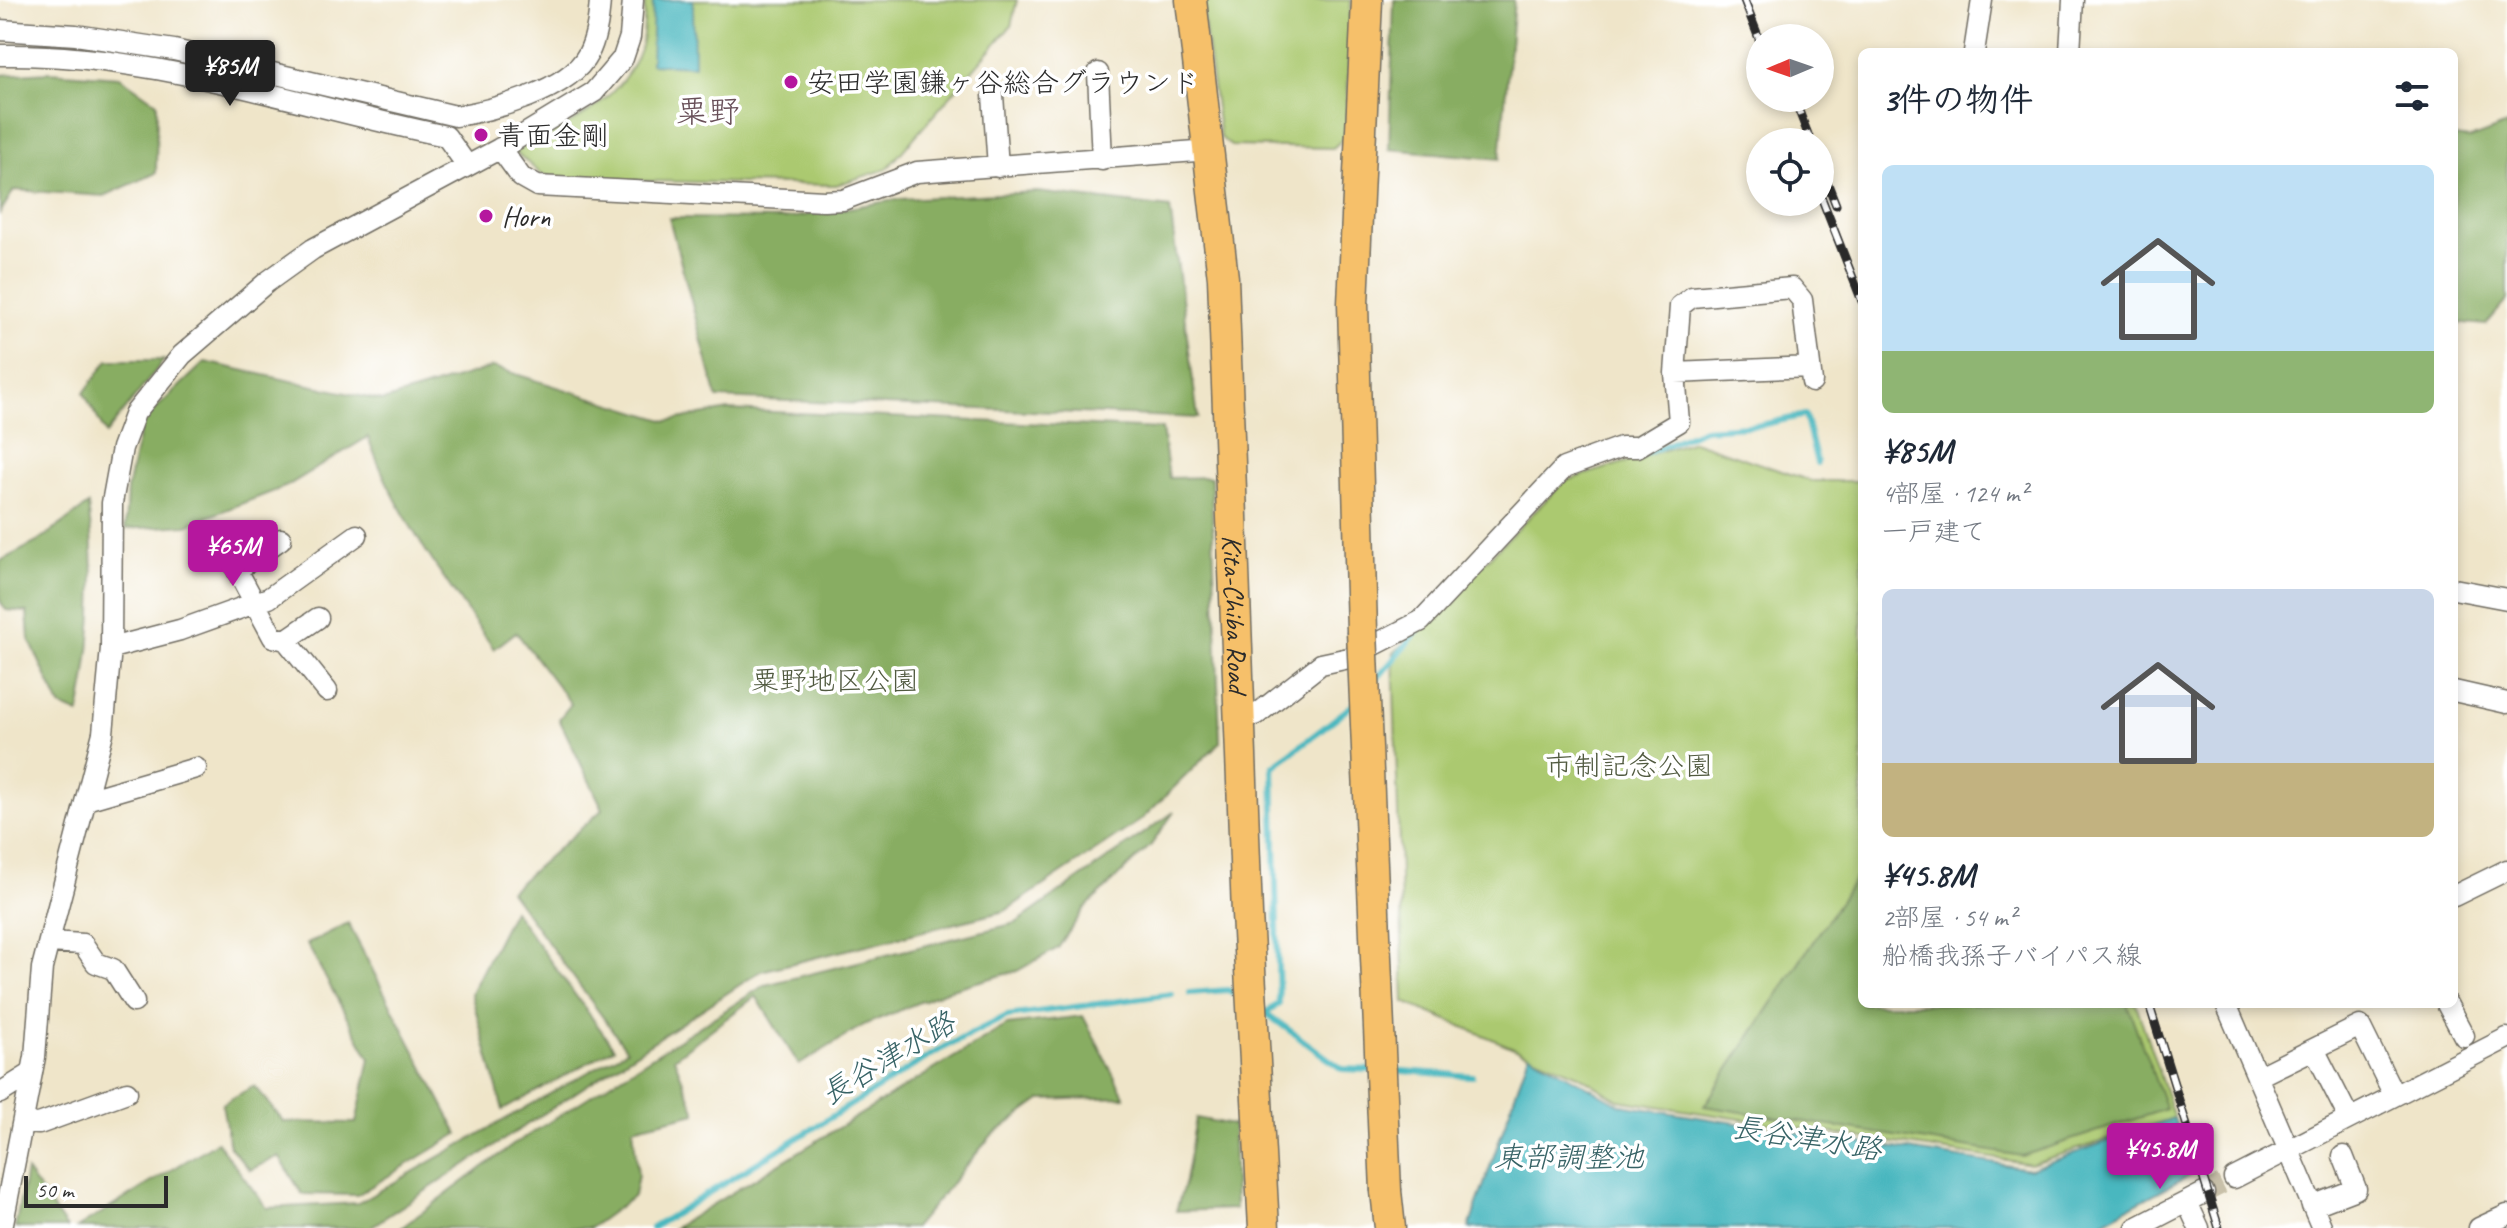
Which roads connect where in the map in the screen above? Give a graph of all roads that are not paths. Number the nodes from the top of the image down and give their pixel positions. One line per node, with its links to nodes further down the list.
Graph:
1 (600, 0): 7 (street)
2 (633, 0): 13 (street)
3 (1191, 0): 14 (highway, Kita-Chiba Road)
4 (1367, 0): 56 (highway, bridge)
5 (1982, 0): 8 (street)
6 (2073, 0): 9 (street)
7 (0, 30)
8 (1975, 48)
9 (2070, 48)
10 (0, 55): 16 (street)
11 (1098, 73): 15 (street)
12 (993, 95): 17 (street)
13 (500, 148): 16 (street); 17 (street)
14 (1210, 150): 15 (street); 55 (highway, Kita-Chiba Road)
15 (1102, 160): 17 (street)
16 (466, 164): 26 (street)
17 (998, 167)
18 (1675, 373): 18 (street); 30 (street)
19 (357, 535): 23 (street)
20 (281, 539): 23 (street)
21 (2458, 590): 22 (street)
22 (2507, 599)
23 (257, 604): 25 (street); 26 (street)
24 (318, 618): 25 (street)
25 (286, 640): 27 (street)
26 (111, 648): 32 (street)
27 (327, 691)
28 (2458, 692): 29 (street)
29 (2507, 703)
30 (1256, 715)
31 (196, 768): 32 (street)
32 (86, 800): 35 (street)
33 (2507, 870): 34 (street)
34 (2458, 894)
35 (49, 942): 36 (street); 42 (street)
36 (134, 1002)
37 (2234, 1008): 43 (street)
38 (2449, 1008): 39 (street)
39 (2464, 1036)
40 (2507, 1038): 46 (street)
41 (2314, 1049): 43 (street); 46 (street); 47 (street)
42 (32, 1073): 45 (street); 48 (street)
43 (2257, 1077): 49 (street)
44 (127, 1092): 48 (street)
45 (0, 1093)
46 (2394, 1095): 47 (street)
47 (2349, 1118): 49 (street)
48 (23, 1123): 54 (street)
49 (2289, 1148): 51 (street); 52 (street)
50 (2343, 1156): 52 (street)
51 (2234, 1178)
52 (2312, 1206): 59 (street)
53 (2507, 1215): 60 (street)
54 (2, 1228)
55 (1264, 1228)
56 (1390, 1228)
57 (2136, 1228): 58 (street)
58 (2199, 1228)
59 (2322, 1228)
60 (2479, 1228)

